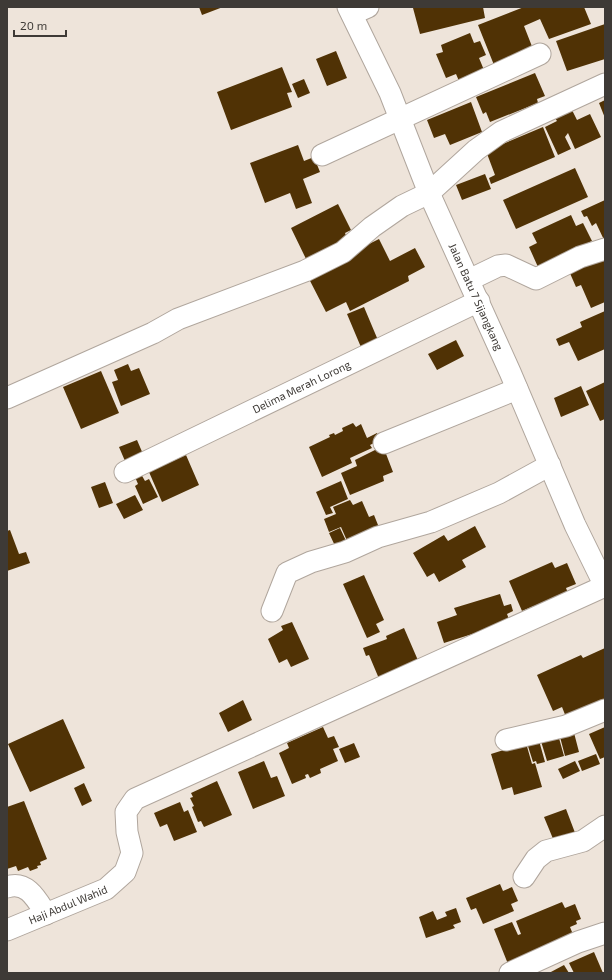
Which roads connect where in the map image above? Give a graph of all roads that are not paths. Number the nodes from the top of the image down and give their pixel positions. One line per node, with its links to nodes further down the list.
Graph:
1 (356, 9): 4 (street, Jalan Batu 7 Sijangkang)
2 (540, 54): 4 (street)
3 (605, 84): 6 (street)
4 (400, 118): 5 (street); 6 (street, Jalan Batu 7 Sijangkang)
5 (322, 155)
6 (429, 193): 8 (street, Jalan Batu 7 Sijangkang); 11 (street)
7 (605, 249): 8 (street)
8 (469, 280): 9 (street, Jalan Batu 7 Sijangkang)
9 (479, 301): 10 (street, Jalan Batu 7 Sijangkang); 14 (street, Delima Merah Lorong)
10 (517, 389): 12 (street); 13 (street, Jalan Batu 7 Sijangkang)
11 (7, 398)
12 (384, 443)
13 (550, 465): 15 (street, Jalan Batu 7 Sijangkang); 16 (street)
14 (125, 472)
15 (605, 586): 22 (street, Haji Abdul Wahid)
16 (272, 611)
17 (605, 710): 18 (street)
18 (506, 740)
19 (605, 826): 20 (street)
20 (524, 877)
21 (7, 887): 22 (street)
22 (46, 914): 23 (street, Haji Abdul Wahid)
23 (7, 930)
24 (605, 933): 25 (street)
25 (510, 973)

